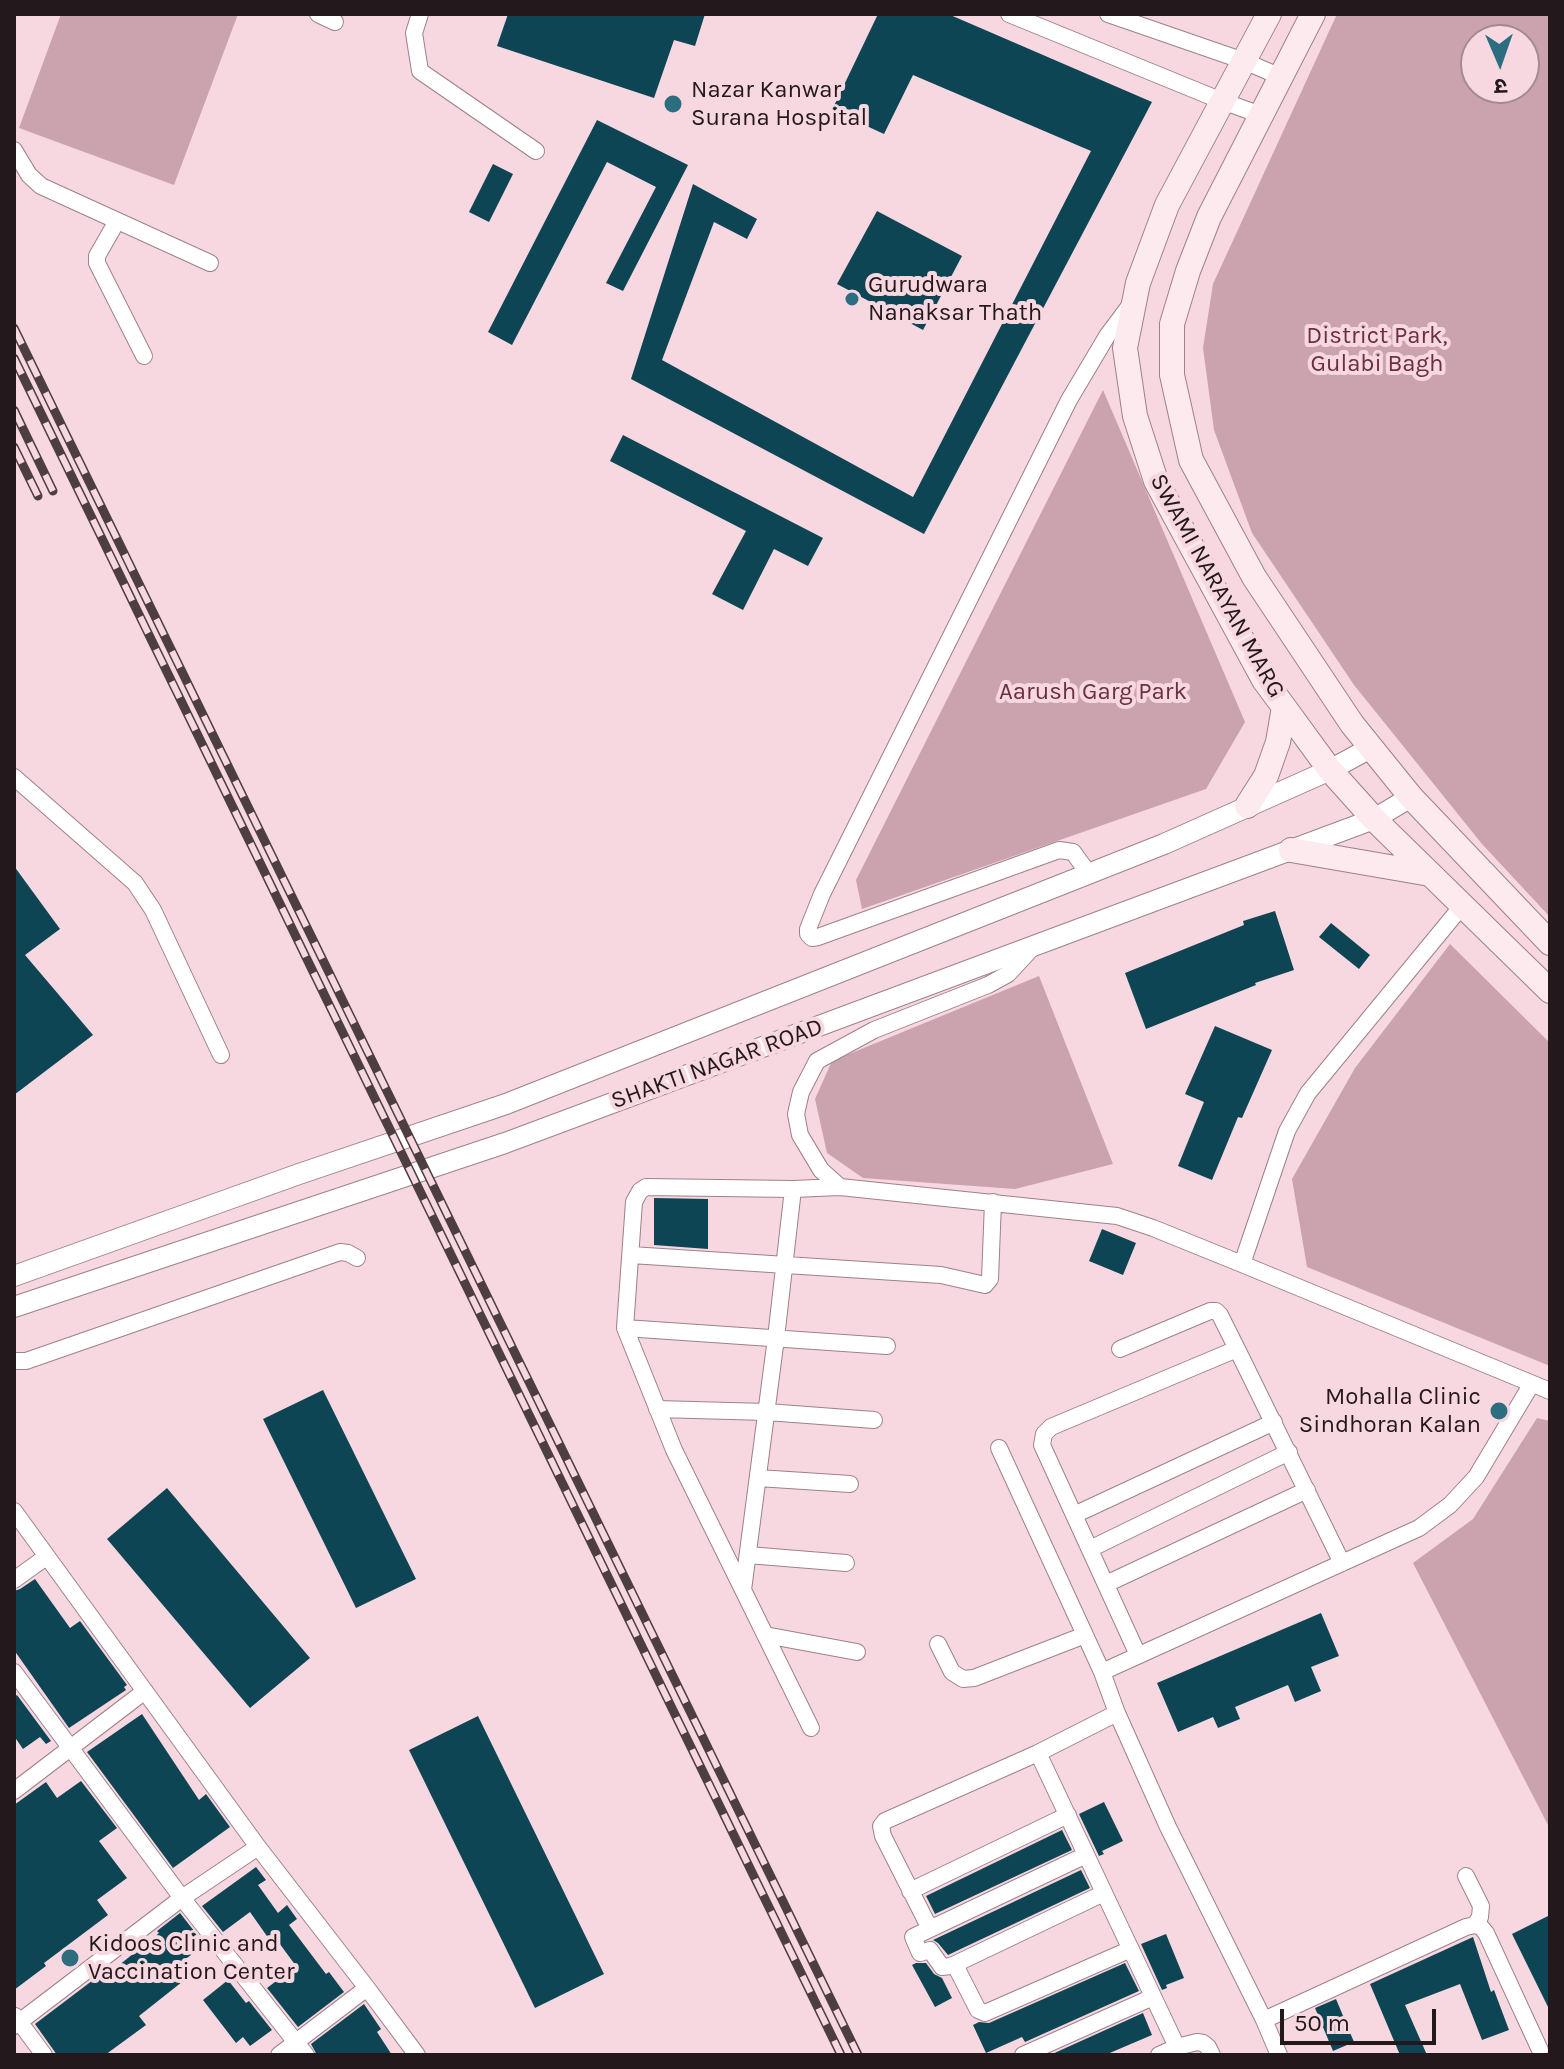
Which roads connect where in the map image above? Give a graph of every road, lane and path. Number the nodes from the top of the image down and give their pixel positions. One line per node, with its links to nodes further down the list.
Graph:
1 (318, 14): 7 (street)
2 (420, 14): 13 (street)
3 (1009, 14): 10 (street)
4 (1108, 14): 8 (street)
5 (1269, 14): 8 (main road, SWAMI NARAYAN MARG)
6 (1313, 14): 9 (main road, SWAMI NARAYAN MARG)
7 (335, 22)
8 (1244, 61): 9 (street); 10 (main road, SWAMI NARAYAN MARG)
9 (1281, 77): 11 (main road, SWAMI NARAYAN MARG)
10 (1222, 101): 11 (street); 16 (main road, SWAMI NARAYAN MARG)
11 (1261, 115): 19 (main road, SWAMI NARAYAN MARG)
12 (14, 150): 14 (street)
13 (536, 151)
14 (117, 221): 15 (street); 17 (street)
15 (210, 263)
16 (1135, 300): 18 (main road, SWAMI NARAYAN MARG); 26 (street)
17 (144, 356)
18 (1284, 707): 20 (main road, SWAMI NARAYAN MARG); 23 (main road)
19 (1372, 747): 20 (street, SHAKTI NAGAR ROAD); 22 (main road, SWAMI NARAYAN MARG)
20 (1330, 770): 23 (street, SHAKTI NAGAR ROAD); 24 (main road, SWAMI NARAYAN MARG)
21 (14, 777): 32 (street)
22 (1411, 797): 24 (street, SHAKTI NAGAR ROAD); 29 (main road, SWAMI NARAYAN MARG)
23 (1247, 806): 26 (street, SHAKTI NAGAR ROAD)
24 (1374, 819): 25 (street, SHAKTI NAGAR ROAD); 27 (main road, SWAMI NARAYAN MARG)
25 (1291, 850): 27 (main road); 30 (street, SHAKTI NAGAR ROAD)
26 (1089, 874): 40 (street, SHAKTI NAGAR ROAD)
27 (1430, 874): 28 (main road, SWAMI NARAYAN MARG)
28 (1462, 906): 31 (main road, SWAMI NARAYAN MARG); 38 (street)
29 (1550, 943)
30 (1035, 946): 33 (street); 41 (street, SHAKTI NAGAR ROAD)
31 (1550, 991)
32 (221, 1055)
33 (840, 1187): 34 (street); 35 (street)
34 (793, 1189): 36 (street); 39 (street)
35 (993, 1202): 38 (street); 39 (street)
36 (631, 1255): 39 (street); 42 (street)
37 (357, 1258): 47 (street)
38 (1242, 1264): 48 (street)
39 (785, 1265): 43 (street)
40 (14, 1276)
41 (14, 1307)
42 (625, 1328): 43 (street); 50 (street)
43 (776, 1338): 44 (street); 51 (street)
44 (887, 1346)
45 (1120, 1349): 46 (street)
46 (1237, 1349): 53 (street); 60 (street)
47 (14, 1361)
48 (1531, 1385): 49 (street); 65 (street)
49 (1550, 1391)
50 (657, 1409): 51 (street); 68 (street)
51 (767, 1412): 52 (street); 56 (street)
52 (874, 1420)
53 (1274, 1422): 55 (street); 60 (street)
54 (999, 1448): 70 (street)
55 (1289, 1452): 58 (street); 61 (street)
56 (758, 1478): 57 (street); 62 (street)
57 (850, 1484)
58 (1307, 1490): 65 (street); 67 (street)
59 (14, 1511): 63 (street)
60 (1074, 1515): 61 (street)
61 (1090, 1549): 67 (street)
62 (748, 1555): 64 (street); 68 (street)
63 (46, 1557): 66 (street); 76 (street)
64 (846, 1563)
65 (1342, 1563): 73 (street)
66 (14, 1580)
67 (1106, 1584): 73 (street)
68 (743, 1590): 69 (street)
69 (765, 1635): 72 (street); 78 (street)
70 (1085, 1635): 71 (street); 75 (street)
71 (938, 1644)
72 (857, 1652)
73 (1138, 1655): 75 (street)
74 (14, 1672): 79 (street)
75 (1102, 1672): 77 (street)
76 (145, 1691): 79 (street); 83 (street)
77 (1117, 1713): 80 (street); 95 (street)
78 (811, 1728)
79 (71, 1747): 81 (street); 88 (street)
80 (1038, 1753): 82 (street); 86 (street)
81 (14, 1791)
82 (1068, 1815): 84 (street); 86 (street)
83 (258, 1847): 88 (street); 93 (street)
84 (1086, 1855): 87 (street); 90 (street)
85 (1466, 1876): 89 (street)
86 (910, 1891): 90 (street)
87 (1104, 1893): 91 (street); 92 (street)
88 (182, 1898): 96 (street); 97 (street)
89 (1475, 1925): 95 (street); 98 (street)
90 (932, 1928): 92 (street)
91 (1131, 1949): 92 (street); 94 (street)
92 (955, 1965)
93 (367, 1988): 97 (street); 102 (street)
94 (1153, 1997): 99 (street); 103 (street)
95 (1264, 2020): 105 (street)
96 (16, 2021): 100 (street)
97 (301, 2048): 101 (street)
98 (1539, 2050)
99 (1170, 2051): 104 (street)
100 (44, 2055)
101 (279, 2055)
102 (417, 2055)
103 (1023, 2055)
104 (1212, 2055)
105 (1279, 2055)

